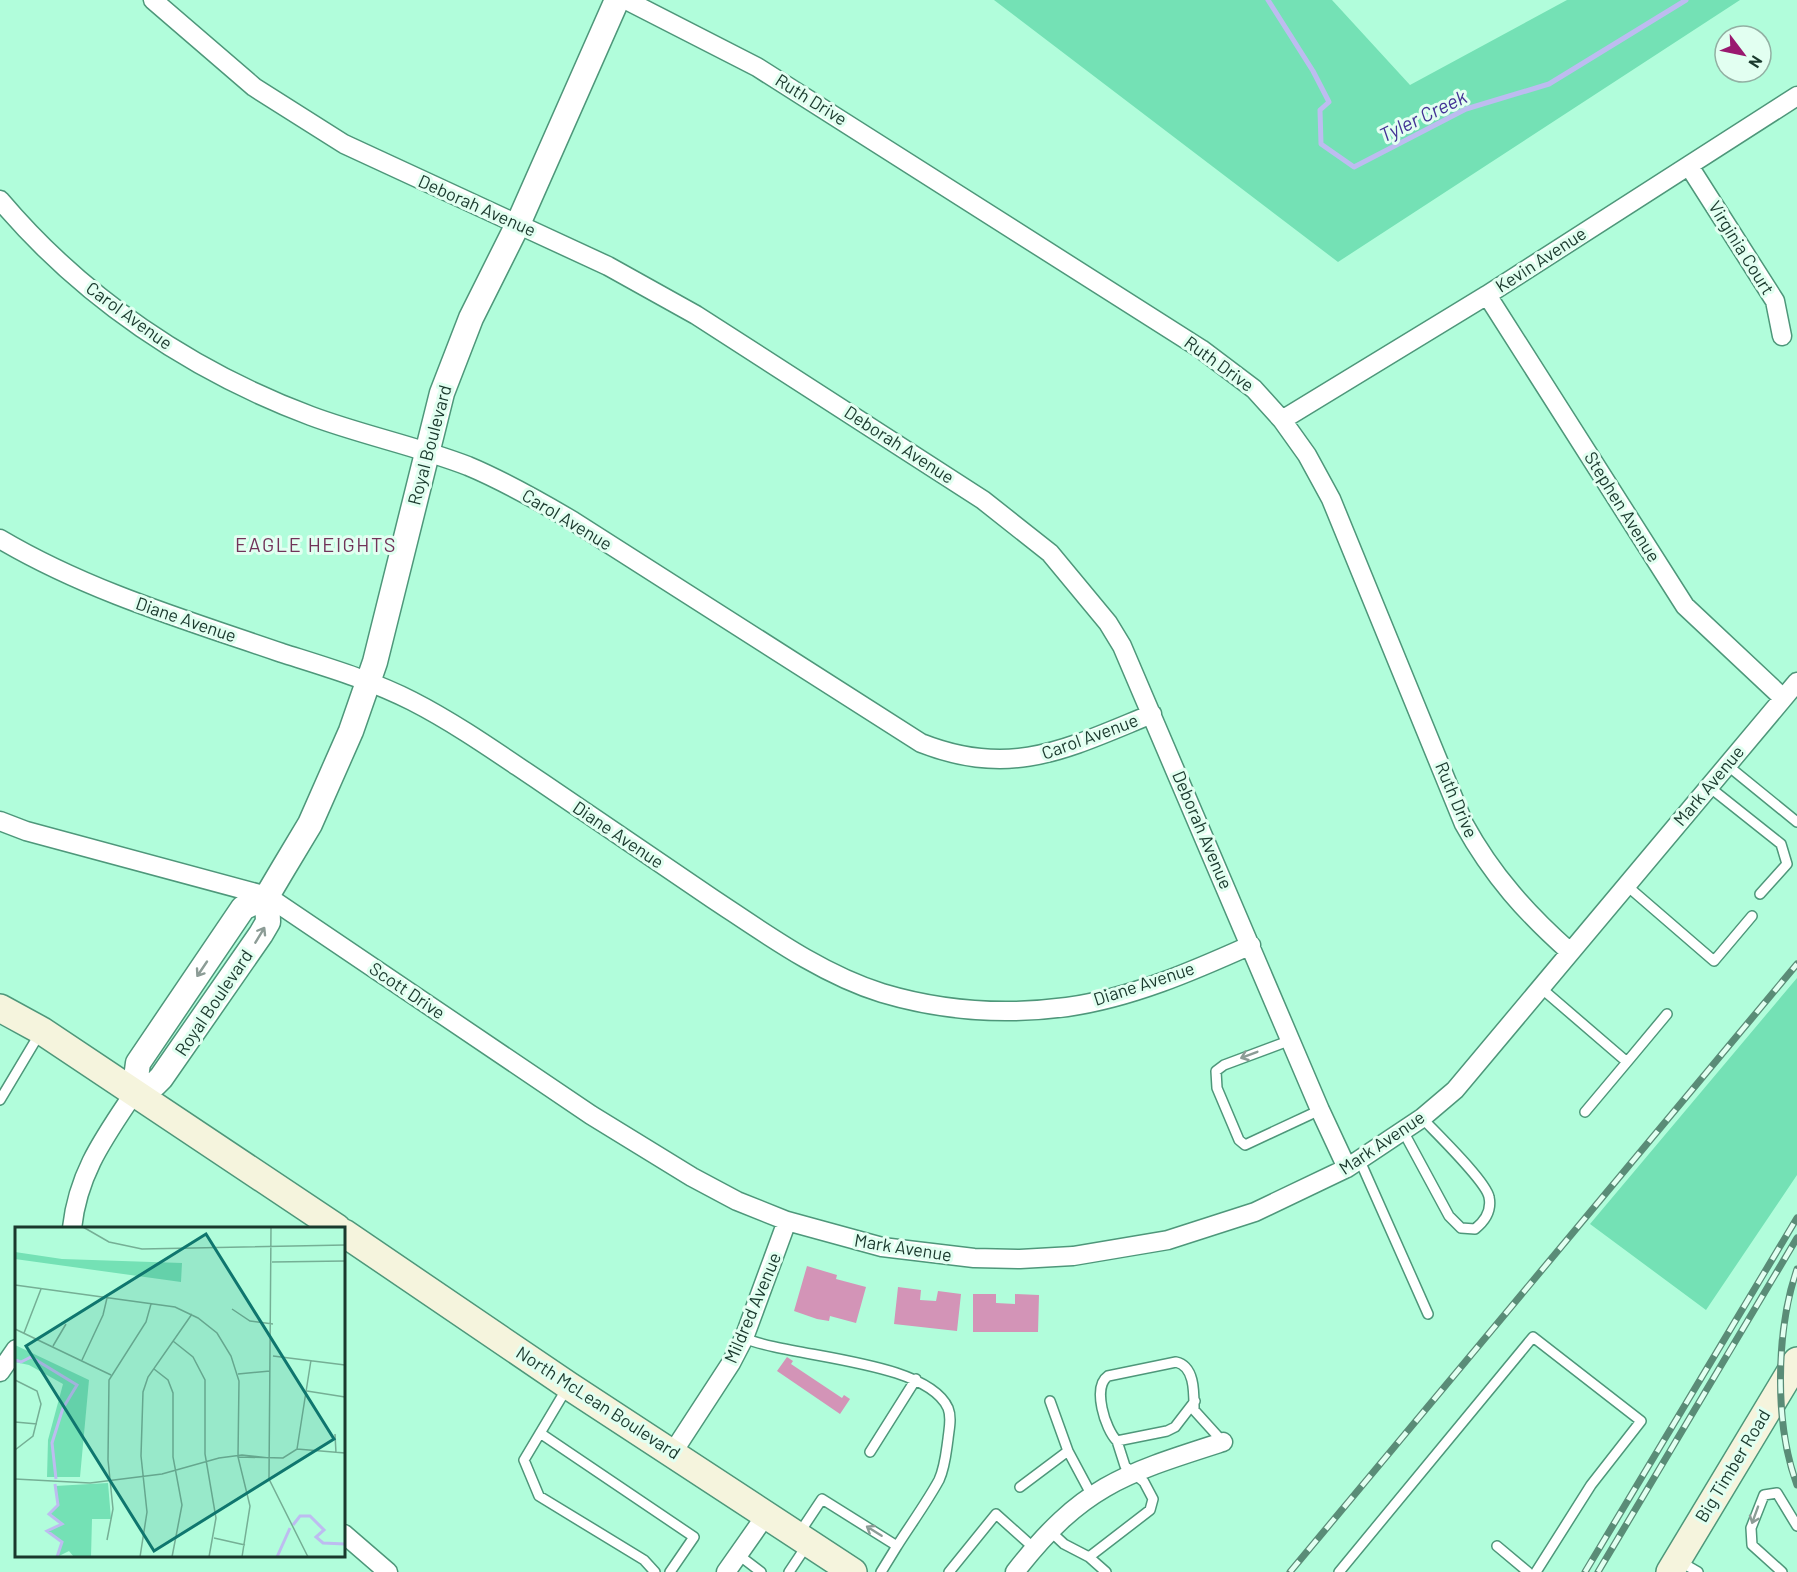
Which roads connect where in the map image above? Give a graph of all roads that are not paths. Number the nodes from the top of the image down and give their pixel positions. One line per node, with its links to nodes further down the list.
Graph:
1 (153, 0): 7 (street, Deborah Avenue)
2 (616, 0): 7 (street, Royal Boulevard)
3 (626, 0): 10 (street, Ruth Drive)
4 (1797, 96): 5 (street, Kevin Avenue)
5 (1689, 166): 8 (street, Kevin Avenue); 9 (street, Virginia Court)
6 (0, 200): 11 (street, Carol Avenue)
7 (518, 224): 11 (street, Royal Boulevard); 16 (street, Deborah Avenue)
8 (1487, 294): 10 (street, Kevin Avenue); 15 (street, Stephen Avenue)
9 (1782, 336)
10 (1282, 420): 26 (street, Ruth Drive)
11 (428, 452): 13 (street, Royal Boulevard); 16 (street, Carol Avenue)
12 (0, 539): 13 (street, Diane Avenue)
13 (369, 682): 23 (street, Royal Boulevard); 25 (street, Diane Avenue)
14 (1797, 682): 15 (street, Mark Avenue)
15 (1783, 698): 17 (street, Mark Avenue)
16 (1152, 714): 25 (street, Deborah Avenue)
17 (1727, 765): 18 (street, Mark Avenue); 20 (lane)
18 (1708, 786): 21 (street, Mark Avenue); 22 (lane)
19 (0, 822): 23 (street, Scott Drive)
20 (1797, 822)
21 (1626, 885): 24 (lane); 26 (street, Mark Avenue)
22 (1760, 894)
23 (267, 896): 33 (street, Royal Boulevard); 40 (street, Scott Drive)
24 (1752, 916)
25 (1251, 945): 31 (street, Deborah Avenue)
26 (1570, 952): 27 (street, Mark Avenue)
27 (1541, 988): 32 (lane); 37 (street, Mark Avenue)
28 (0, 1008): 30 (main road)
29 (1667, 1014): 32 (lane)
30 (42, 1030): 33 (main road); 34 (lane)
31 (1291, 1040): 35 (street, Deborah Avenue); 35 (lane, one-way to 35)
32 (1627, 1062): 36 (lane)
33 (134, 1093): 41 (street, Royal Boulevard); 42 (main road)
34 (0, 1100)
35 (1320, 1110): 39 (street, Deborah Avenue)
36 (1585, 1112)
37 (1422, 1118): 38 (street, Mark Avenue); 38 (lane)
38 (1403, 1131): 39 (street, Mark Avenue)
39 (1353, 1165): 40 (street, Mark Avenue); 44 (lane)
40 (787, 1221): 45 (street, Mildred Avenue)
41 (72, 1227)
42 (335, 1227)
43 (345, 1234): 50 (main road, North McLean Boulevard)
44 (1428, 1314)
45 (744, 1338): 49 (lane); 57 (street, Mildred Avenue)
46 (15, 1350): 48 (street)
47 (1797, 1361): 72 (main road, Big Timber Road)
48 (0, 1372)
49 (916, 1379): 58 (lane); 67 (lane)
50 (568, 1386): 53 (lane); 57 (main road, North McLean Boulevard)
51 (1050, 1401): 56 (lane)
52 (1195, 1401): 54 (lane); 54 (lane); 55 (lane)
53 (540, 1433): 75 (lane); 76 (lane)
54 (1117, 1441): 59 (lane)
55 (1224, 1442): 59 (street)
56 (1068, 1451): 60 (lane); 61 (lane)
57 (673, 1452): 62 (main road, North McLean Boulevard)
58 (870, 1452)
59 (1134, 1472): 61 (street); 71 (lane)
60 (1020, 1487)
61 (1091, 1494): 64 (street)
62 (766, 1515): 66 (main road, North McLean Boulevard); 70 (street)
63 (1797, 1526): 87 (lane, one-way to 87)
64 (1049, 1530): 69 (street); 71 (lane)
65 (345, 1535): 74 (street)
66 (803, 1540): 67 (lane, one-way to 66); 79 (lane); 80 (main road, North McLean Boulevard)
67 (897, 1546): 81 (lane)
68 (1497, 1546): 85 (lane)
69 (1034, 1548): 73 (street); 82 (lane)
70 (740, 1556): 77 (street); 78 (lane)
71 (1089, 1557): 83 (lane)
72 (1682, 1568)
73 (1020, 1570)
74 (388, 1572)
75 (656, 1572)
76 (670, 1572)
77 (726, 1572)
78 (761, 1572)
79 (789, 1572)
80 (853, 1572)
81 (881, 1572)
82 (949, 1572)
83 (1106, 1572)
84 (1339, 1572): 86 (lane)
85 (1528, 1572)
86 (1536, 1572)
87 (1782, 1572)

